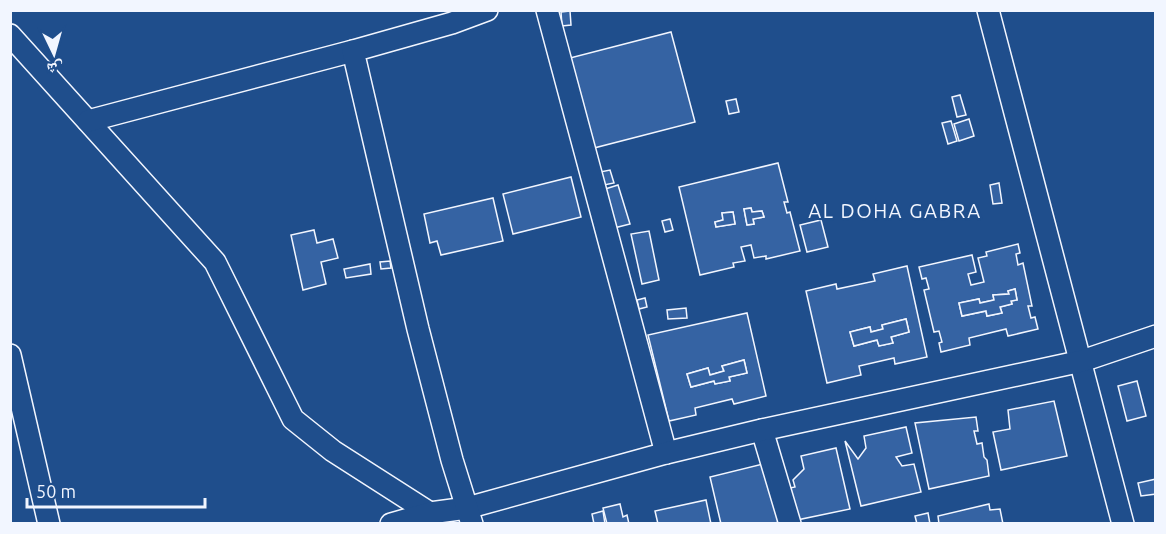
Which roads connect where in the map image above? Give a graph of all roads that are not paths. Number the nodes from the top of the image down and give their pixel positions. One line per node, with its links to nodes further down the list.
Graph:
1 (487, 10): 5 (street)
2 (547, 10): 12 (street)
3 (988, 10): 9 (street)
4 (10, 35): 6 (street)
5 (353, 51): 6 (street); 14 (street)
6 (88, 121): 13 (street)
7 (1155, 336): 9 (street)
8 (10, 355): 10 (street)
9 (1082, 361): 11 (street); 18 (street)
10 (17, 415): 15 (street)
11 (762, 430): 12 (street); 17 (street)
12 (666, 453): 14 (street)
13 (430, 513): 14 (street); 16 (street)
14 (470, 516)
15 (49, 524)
16 (391, 524)
17 (790, 524)
18 (1123, 524)

